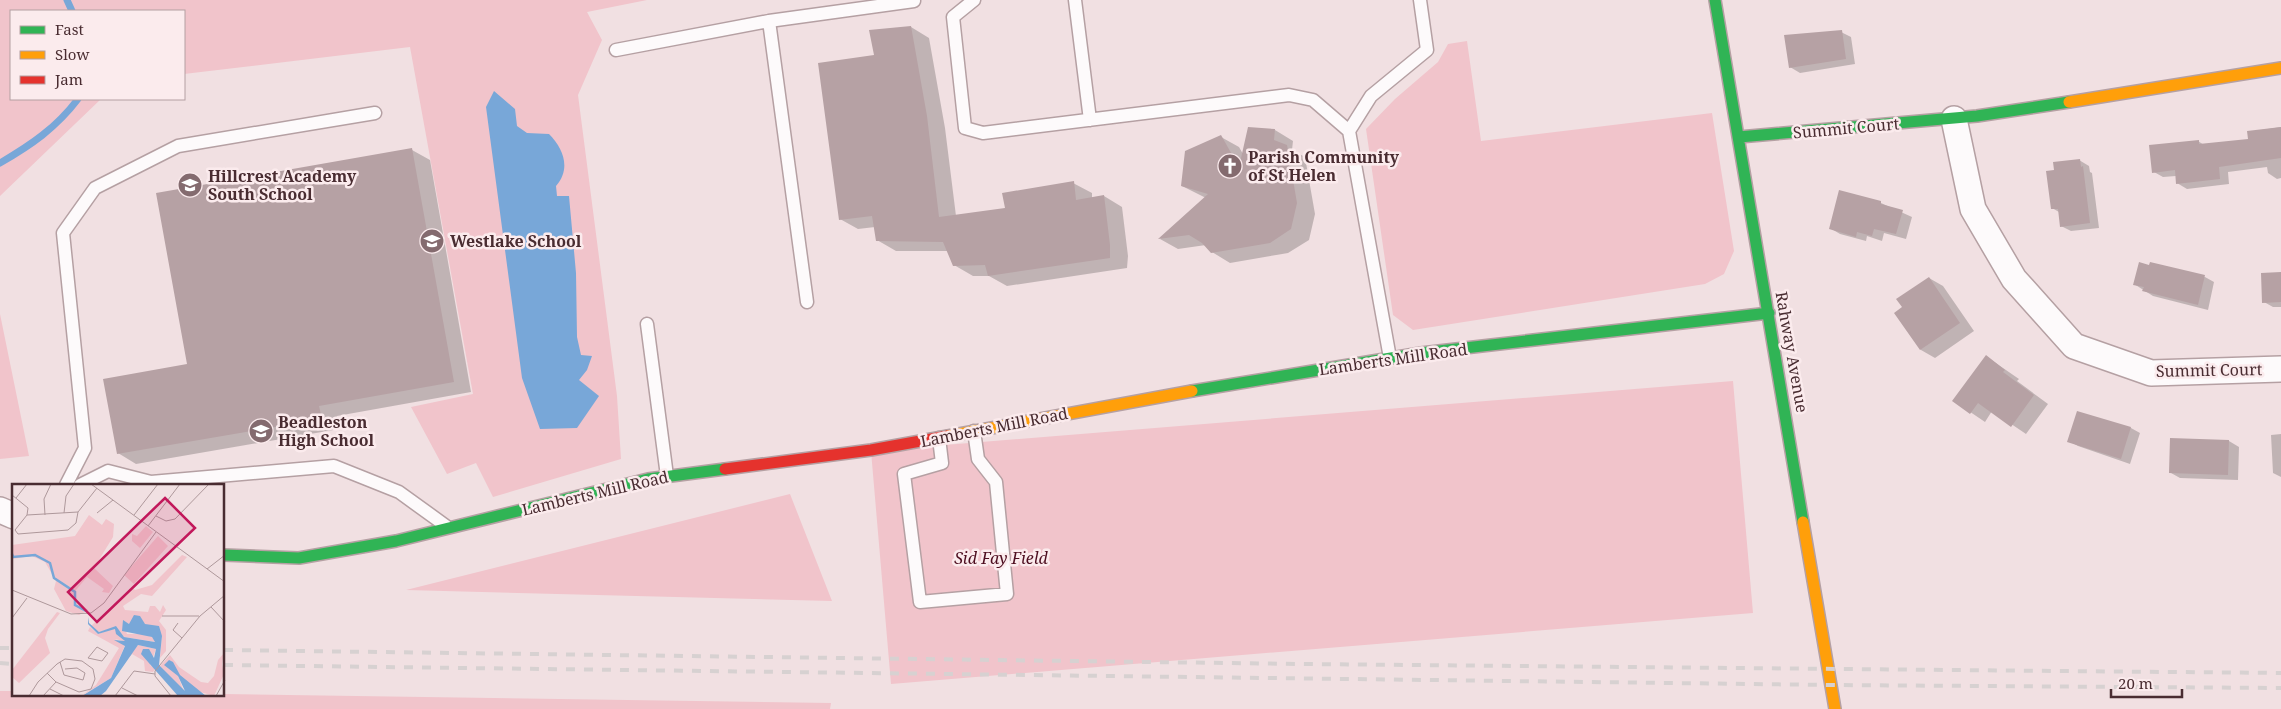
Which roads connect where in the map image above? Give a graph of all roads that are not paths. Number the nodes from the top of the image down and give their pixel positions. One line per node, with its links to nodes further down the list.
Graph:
1 (974, 0): 11 (lane)
2 (1075, 0): 11 (lane)
3 (1420, 0): 12 (lane)
4 (1715, 0): 13 (street, Rahway Avenue)
5 (914, 1): 6 (lane)
6 (769, 21): 7 (lane); 14 (lane)
7 (616, 50)
8 (2281, 68): 10 (street, Summit Court)
9 (375, 113): 22 (lane)
10 (1954, 119): 13 (street, Summit Court); 18 (street, Summit Court)
11 (1090, 120): 12 (lane)
12 (1349, 131): 17 (lane)
13 (1739, 137): 15 (street, Rahway Avenue)
14 (807, 302)
15 (1769, 313): 17 (street, Lamberts Mill Road); 28 (street, Rahway Avenue)
16 (647, 324): 21 (lane)
17 (1390, 358): 19 (street, Lamberts Mill Road)
18 (2281, 369)
19 (974, 431): 20 (street, Lamberts Mill Road); 20 (lane)
20 (939, 438): 21 (street, Lamberts Mill Road)
21 (667, 476): 26 (street, Lamberts Mill Road)
22 (67, 484)
23 (82, 484): 26 (lane)
24 (0, 510): 25 (street)
25 (12, 515)
26 (448, 528): 27 (street, Lamberts Mill Road)
27 (225, 555)
28 (1835, 709)

